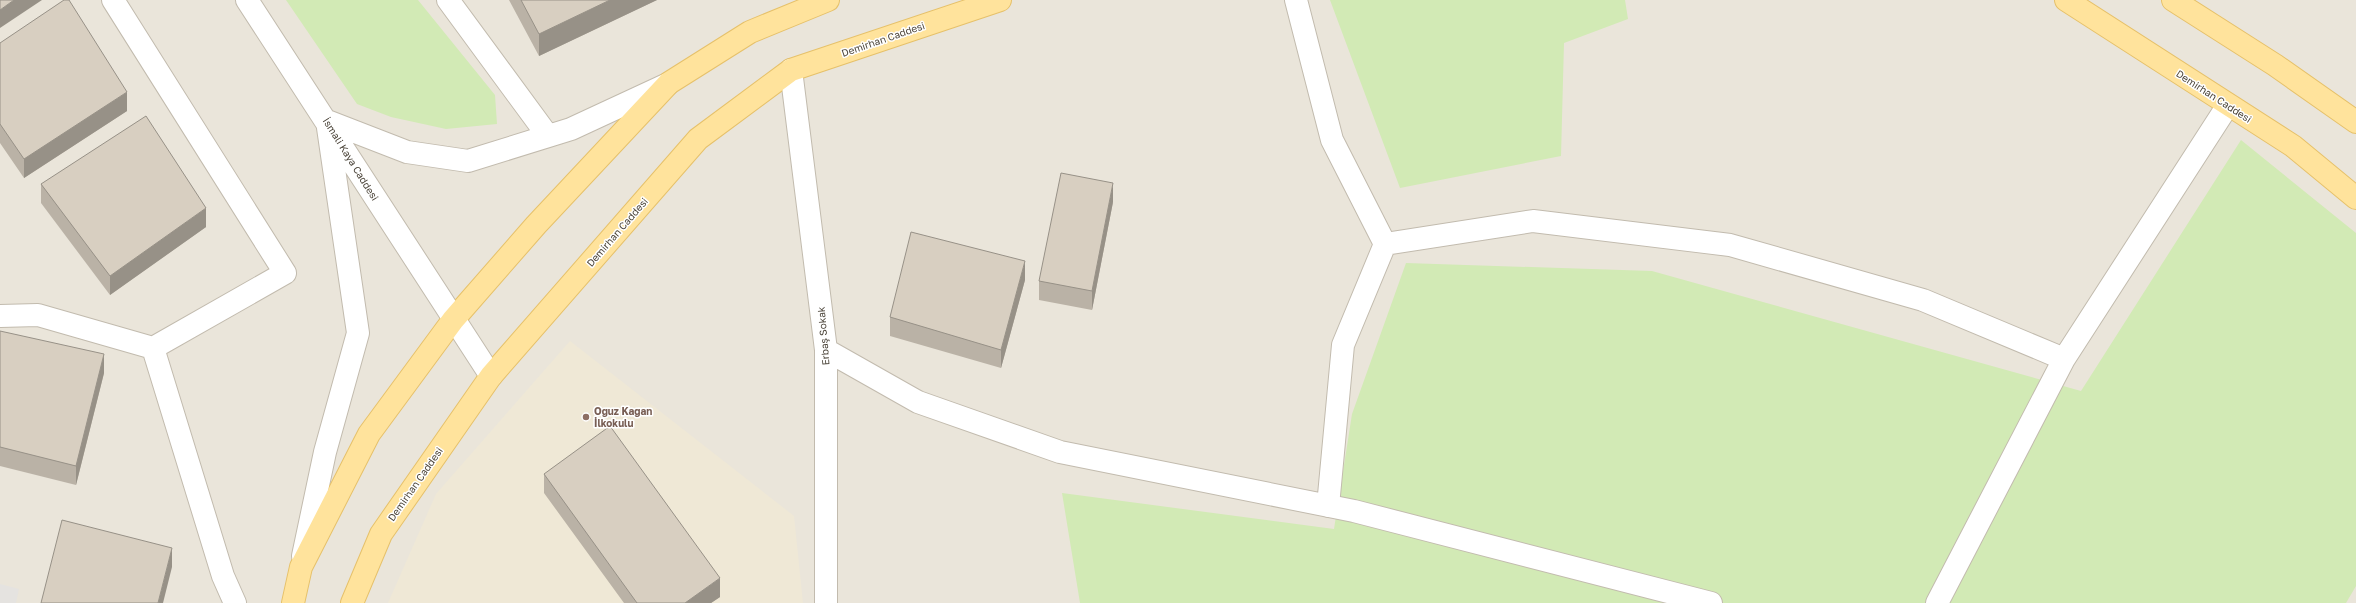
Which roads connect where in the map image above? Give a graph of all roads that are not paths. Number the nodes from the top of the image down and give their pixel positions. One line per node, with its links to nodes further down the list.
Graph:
1 (113, 0): 19 (street)
2 (247, 0): 12 (street, İsmali Kaya Caddesi)
3 (448, 0): 14 (street)
4 (828, 0): 10 (main road)
5 (1000, 0): 9 (main road, Demirhan Caddesi)
6 (1296, 0): 16 (street)
7 (2066, 0): 11 (main road, Demirhan Caddesi)
8 (2173, 0): 13 (main road)
9 (792, 70): 20 (street, Erbaş Sokak); 22 (main road, Demirhan Caddesi)
10 (669, 83): 14 (street); 18 (main road)
11 (2228, 105): 15 (main road, Demirhan Caddesi); 21 (street)
12 (327, 121): 14 (street); 18 (street, İsmali Kaya Caddesi); 24 (street)
13 (2356, 122)
14 (548, 136)
15 (2356, 198)
16 (1385, 244): 21 (street); 23 (street)
17 (0, 316): 19 (street)
18 (453, 320): 22 (street, İsmali Kaya Caddesi); 24 (main road)
19 (152, 348): 25 (street)
20 (826, 350): 23 (street); 28 (street, Erbaş Sokak)
21 (2064, 360): 30 (street)
22 (491, 376): 27 (main road, Demirhan Caddesi)
23 (1328, 506): 29 (street)
24 (301, 567): 26 (main road)
25 (235, 603)
26 (293, 603)
27 (352, 603)
28 (826, 603)
29 (1711, 603)
30 (1937, 603)

